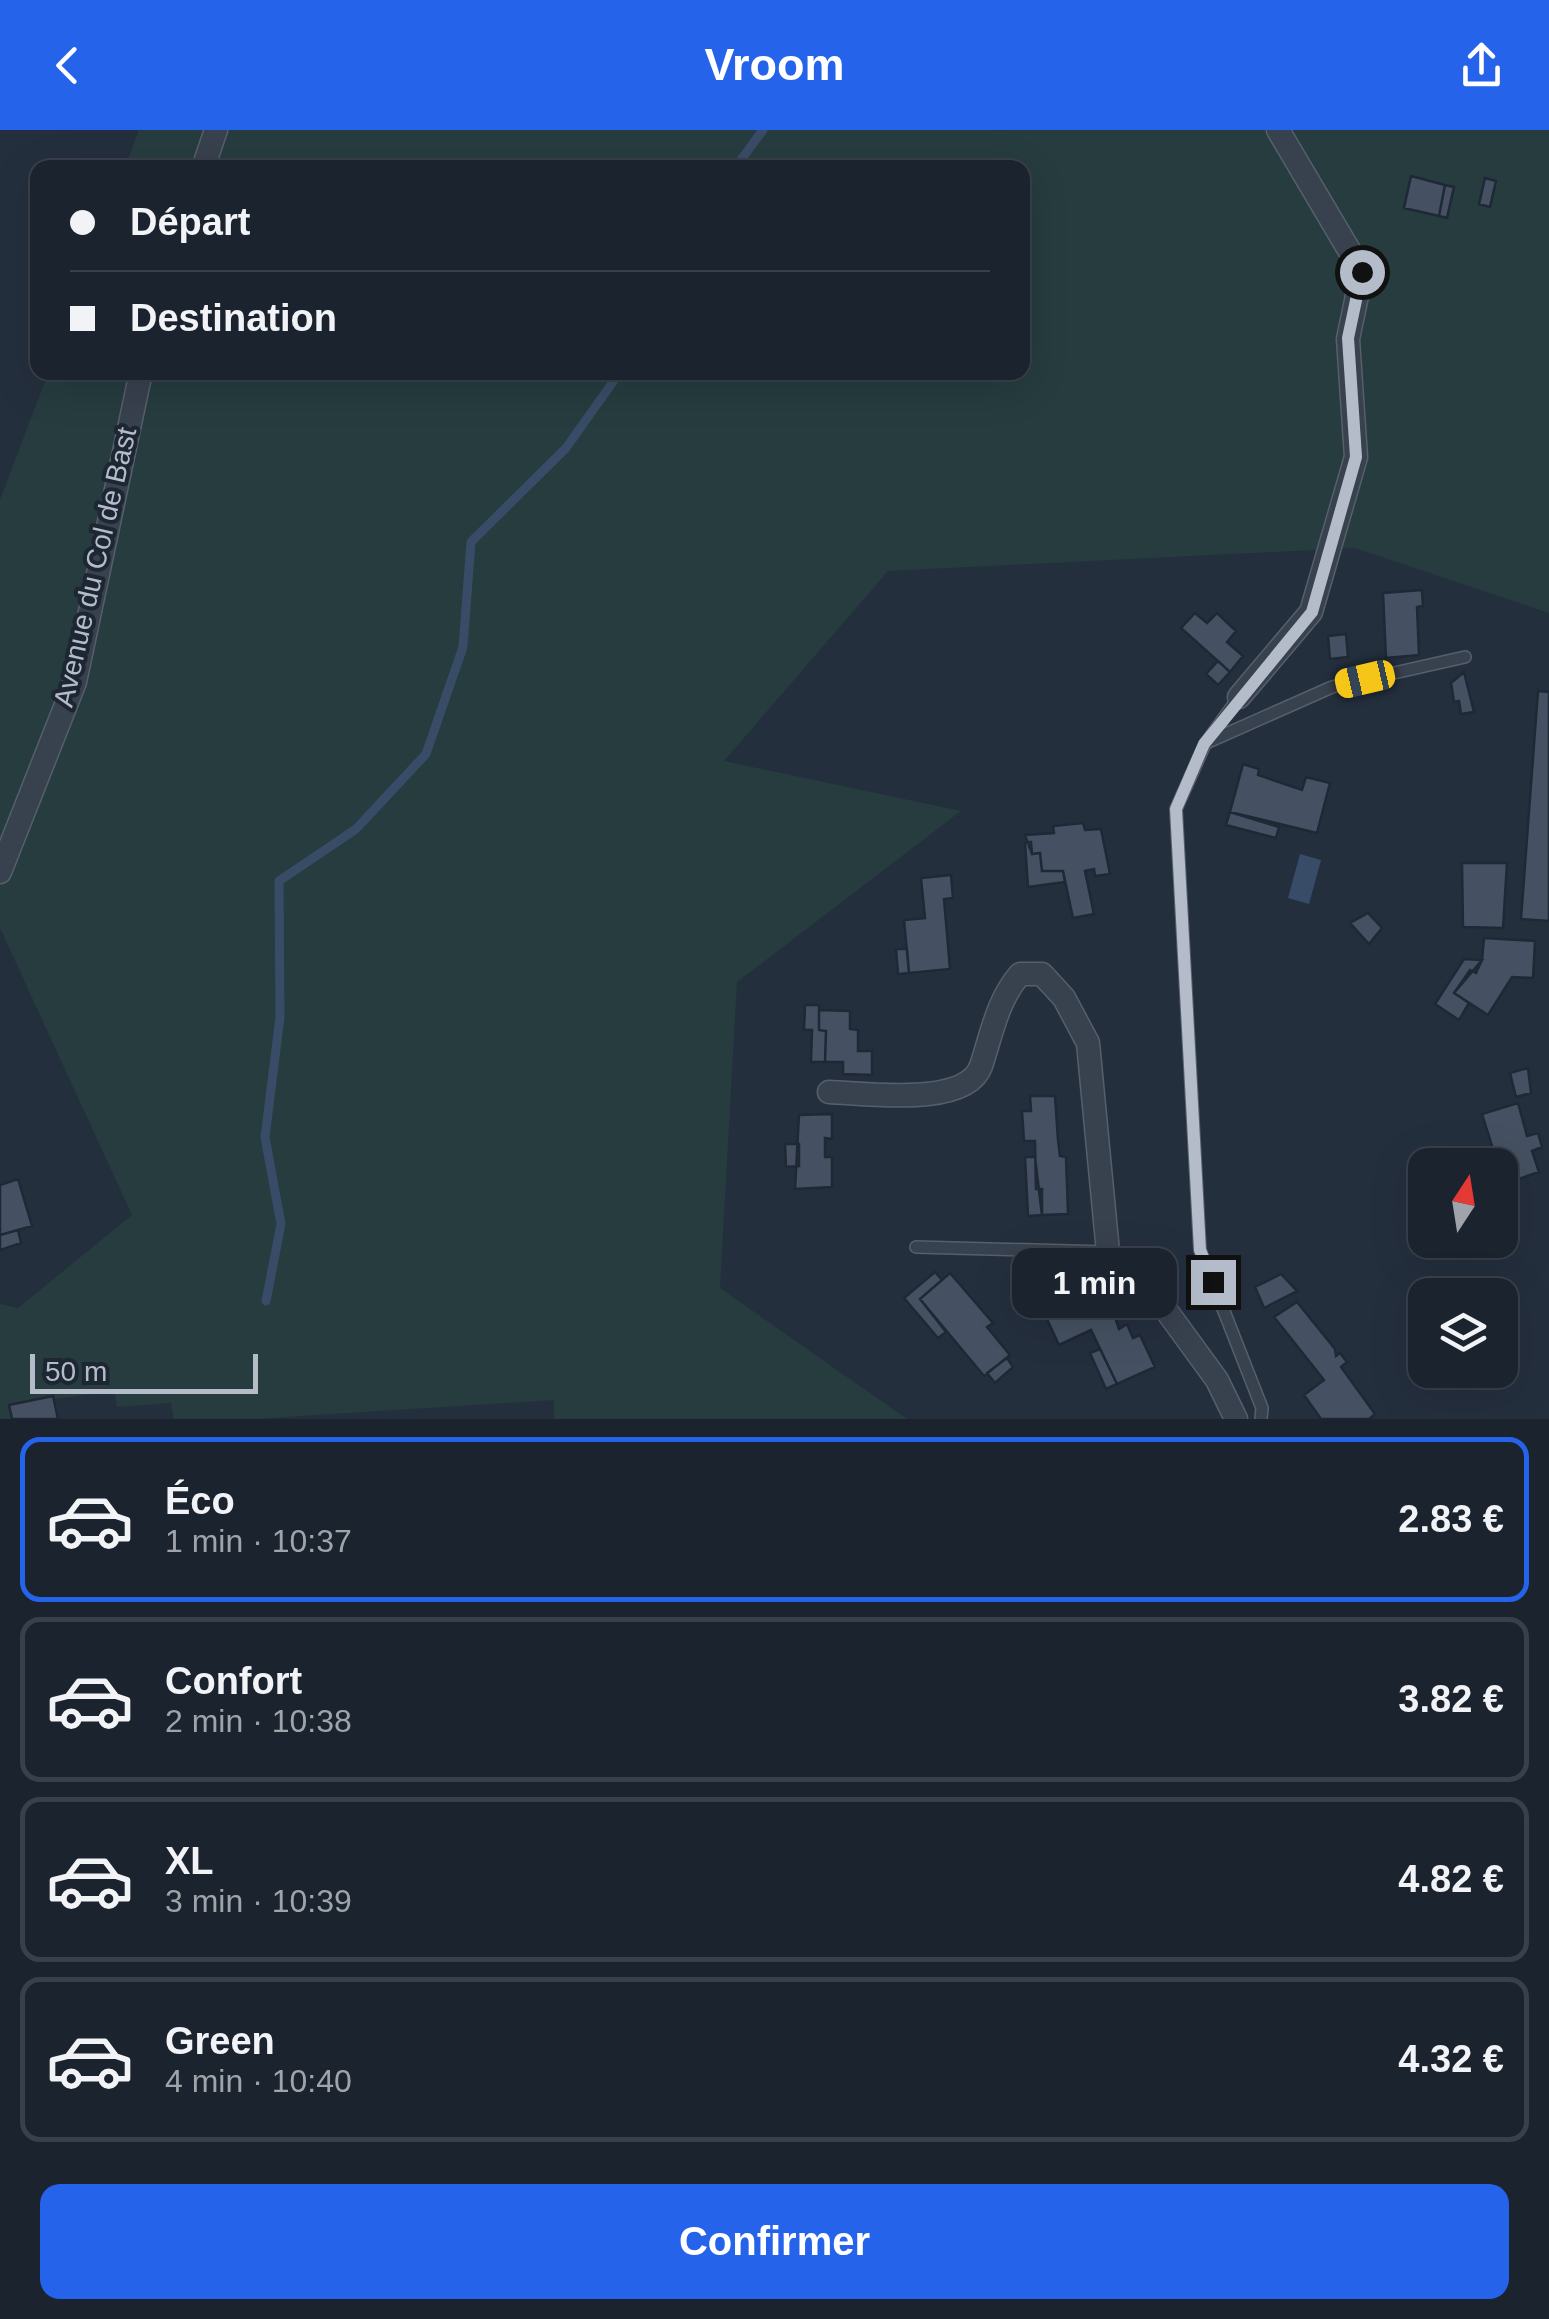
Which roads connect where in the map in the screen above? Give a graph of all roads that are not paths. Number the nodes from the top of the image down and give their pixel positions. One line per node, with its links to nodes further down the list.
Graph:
1 (216, 130): 3 (street)
2 (1278, 130): 6 (street)
3 (206, 160)
4 (139, 380): 8 (street, Avenue du Col de Bast)
5 (1466, 657): 7 (lane)
6 (1240, 697): 7 (lane)
7 (1204, 744): 13 (lane)
8 (0, 872)
9 (828, 1092): 11 (street)
10 (916, 1247): 11 (lane)
11 (1108, 1252): 12 (street)
12 (1236, 1419)
13 (1261, 1419)

